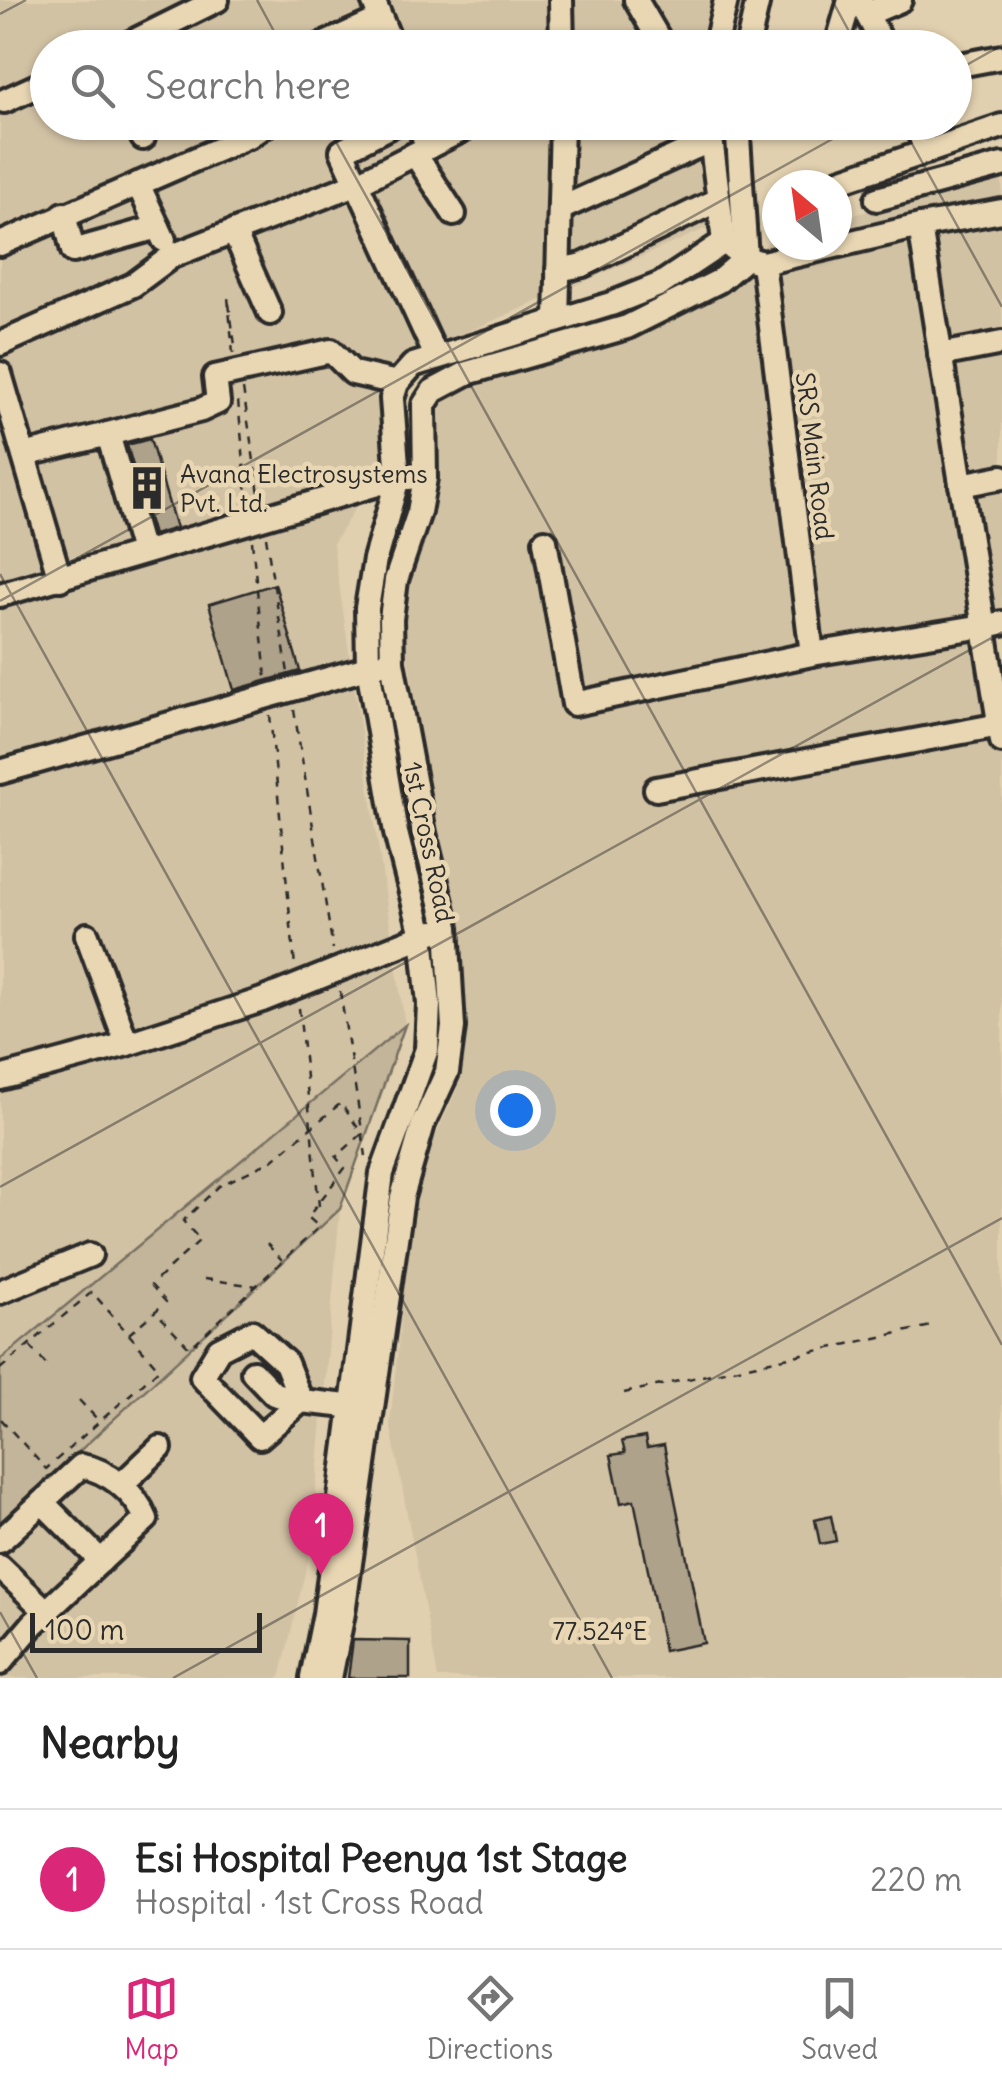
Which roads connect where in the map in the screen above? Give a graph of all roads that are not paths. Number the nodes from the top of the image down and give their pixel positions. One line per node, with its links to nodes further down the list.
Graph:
1 (217, 0): 9 (street)
2 (561, 0): 11 (street)
3 (636, 0): 12 (street)
4 (726, 0): 13 (street)
5 (758, 0): 14 (street)
6 (900, 0): 7 (street)
7 (859, 5): 15 (street); 16 (street)
8 (376, 9): 10 (street)
9 (156, 30)
10 (344, 30)
11 (562, 30)
12 (654, 30)
13 (719, 30)
14 (751, 30)
15 (846, 30)
16 (874, 30)
17 (1002, 58): 18 (street)
18 (972, 63)
19 (30, 90): 20 (street)
20 (4, 102)
21 (1002, 126): 22 (street)
22 (972, 135)
23 (241, 140): 38 (street)
24 (364, 140): 37 (street)
25 (420, 140): 34 (street)
26 (441, 140): 34 (street)
27 (562, 140): 41 (street)
28 (699, 140): 41 (street)
29 (706, 140): 40 (street)
30 (739, 140): 51 (street, SRS Main Road)
31 (922, 140): 33 (street)
32 (957, 140): 33 (street)
33 (925, 150): 36 (street)
34 (422, 151): 37 (street); 44 (street)
35 (1002, 165): 39 (street)
36 (852, 176)
37 (358, 183): 47 (street); 58 (street)
38 (138, 184): 43 (street); 46 (street)
39 (877, 199)
40 (718, 200): 48 (street); 52 (street)
41 (560, 208): 52 (street)
42 (1002, 211): 45 (street)
43 (64, 214): 46 (street); 49 (street)
44 (454, 214)
45 (920, 226): 51 (street); 57 (street)
46 (158, 227): 50 (street)
47 (234, 232): 50 (street); 53 (street)
48 (724, 242): 51 (street); 54 (street)
49 (0, 244)
50 (172, 256): 56 (street)
51 (754, 261): 65 (street); 72 (street, SRS Main Road)
52 (558, 270): 54 (street)
53 (270, 312)
54 (557, 320): 58 (street)
55 (1002, 343): 57 (street)
56 (0, 344)
57 (940, 354): 66 (street)
58 (436, 356): 60 (street)
59 (0, 374): 62 (street)
60 (398, 382): 61 (street); 64 (street, 1st Cross Road)
61 (108, 434): 62 (street); 68 (street)
62 (24, 455): 69 (street)
63 (1002, 477): 66 (street)
64 (398, 478): 65 (street); 68 (street); 74 (street, 1st Cross Road)
65 (425, 478): 73 (street)
66 (960, 485): 71 (street)
67 (545, 541): 72 (street)
68 (142, 552): 69 (street)
69 (60, 578): 70 (street)
70 (0, 596)
71 (992, 625): 72 (street); 75 (street)
72 (812, 654)
73 (392, 662): 74 (street); 78 (street)
74 (368, 667): 76 (street); 80 (street, 1st Cross Road)
75 (1001, 733): 77 (street)
76 (0, 772)
77 (656, 789)
78 (447, 926): 80 (street); 87 (street)
79 (87, 934): 81 (street)
80 (422, 935): 81 (street); 87 (street, 1st Cross Road)
81 (126, 1044): 82 (street)
82 (0, 1078)
83 (90, 1255): 84 (street)
84 (0, 1292)
85 (253, 1372): 86 (street)
86 (301, 1401): 86 (street); 87 (street)
87 (361, 1408): 96 (street, 1st Cross Road); 97 (street)
88 (160, 1448): 89 (street)
89 (121, 1485): 90 (street); 92 (street)
90 (42, 1502): 91 (street); 92 (street)
91 (0, 1541)
92 (100, 1561): 94 (street)
93 (0, 1567): 94 (street)
94 (46, 1612): 95 (street)
95 (0, 1663)
96 (312, 1678)
97 (330, 1678)

